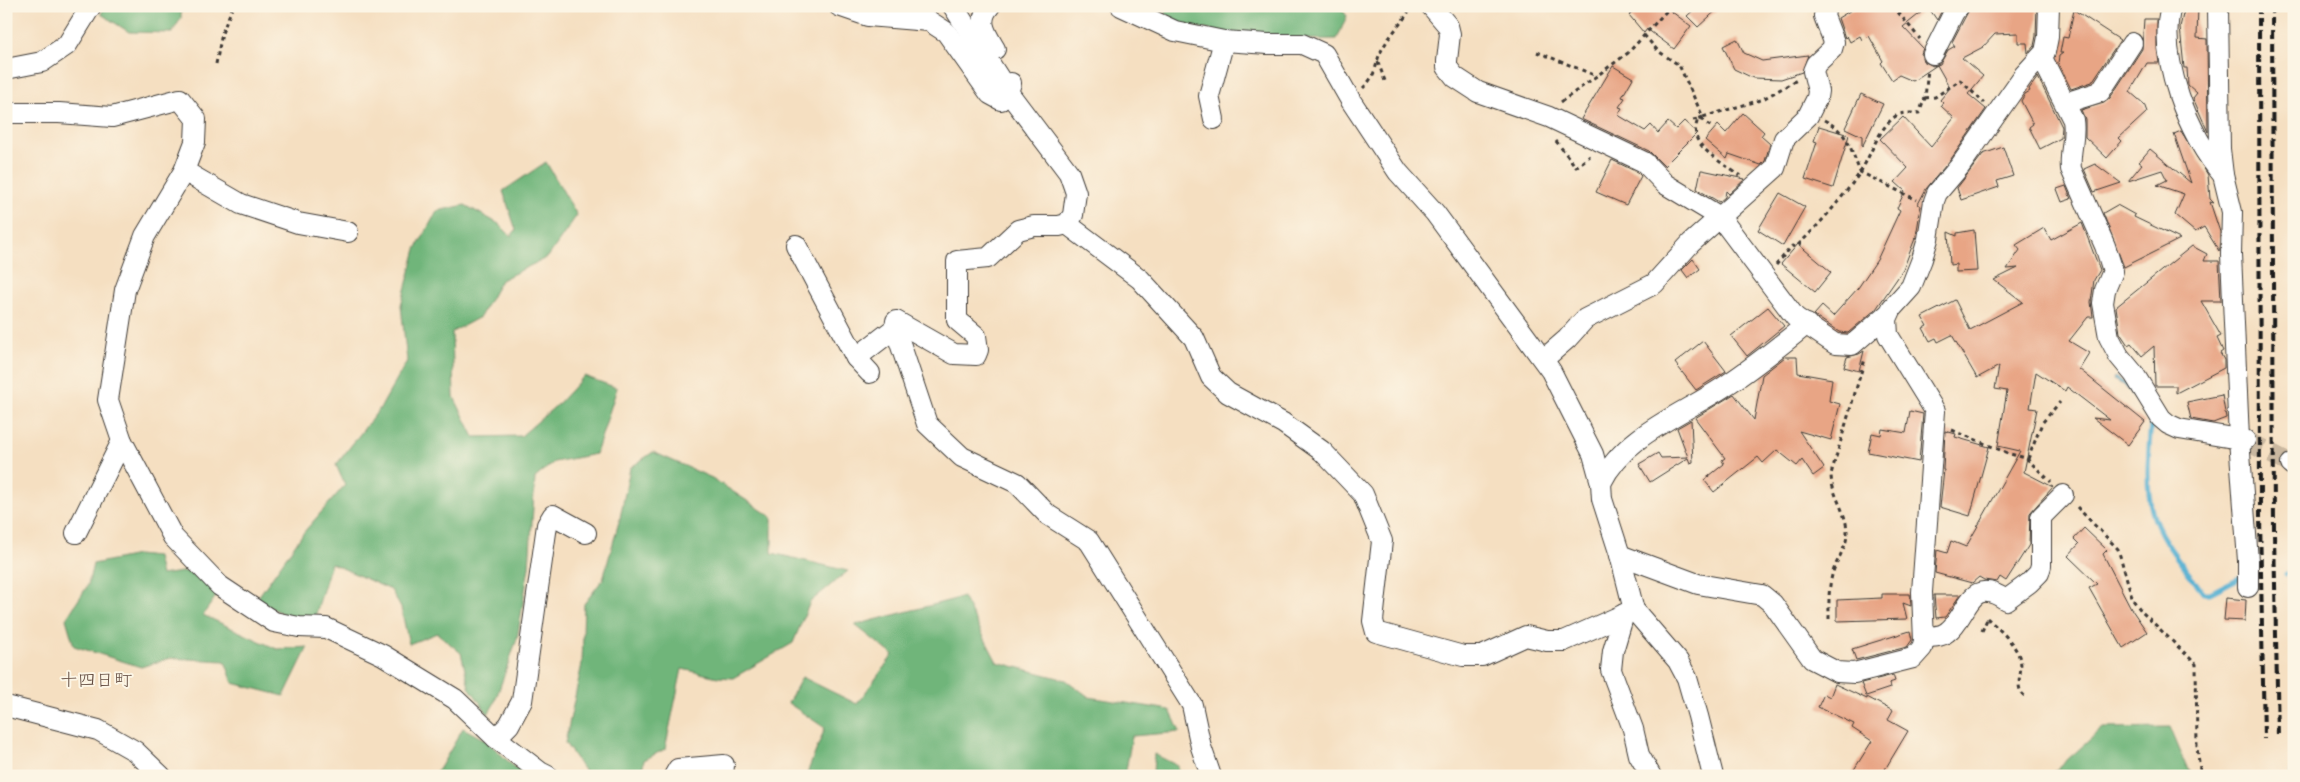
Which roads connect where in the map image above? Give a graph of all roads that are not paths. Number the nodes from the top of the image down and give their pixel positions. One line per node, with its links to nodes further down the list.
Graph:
1 (91, 6): 16 (street)
2 (839, 6): 17 (street)
3 (953, 6): 17 (street)
4 (990, 6): 17 (street)
5 (1121, 6): 12 (street)
6 (1431, 6): 23 (street)
7 (1826, 6): 23 (street)
8 (1960, 6): 14 (street)
9 (2049, 6): 15 (street)
10 (2172, 6): 22 (street)
11 (2218, 6): 22 (street)
12 (1224, 41): 20 (street); 31 (street)
13 (2132, 44): 18 (street)
14 (1933, 54)
15 (2042, 58): 18 (street); 27 (street)
16 (6, 69)
17 (1008, 92): 24 (street)
18 (2065, 103): 33 (street)
19 (6, 113): 21 (street)
20 (1214, 119)
21 (184, 171): 25 (street); 34 (street)
22 (2222, 175): 33 (street)
23 (1720, 217): 28 (street); 31 (street)
24 (1067, 224): 29 (street); 41 (street)
25 (348, 232)
26 (796, 245): 30 (street)
27 (1888, 314): 28 (street); 42 (street)
28 (1807, 324): 35 (street)
29 (894, 328): 30 (street); 49 (street)
30 (856, 358): 32 (street)
31 (1544, 359): 35 (street)
32 (870, 373)
33 (2242, 439): 40 (street)
34 (122, 441): 37 (street); 44 (street)
35 (1601, 483): 39 (street)
36 (2063, 495): 42 (street)
37 (76, 533)
38 (586, 533): 44 (street)
39 (1620, 555): 41 (street); 42 (street)
40 (2248, 587)
41 (1629, 612): 50 (street); 51 (street)
42 (1924, 637)
43 (6, 706): 45 (street)
44 (496, 738): 46 (street)
45 (161, 776)
46 (548, 776)
47 (674, 776): 48 (street)
48 (723, 776)
49 (1211, 776)
50 (1651, 776)
51 (1714, 776)

